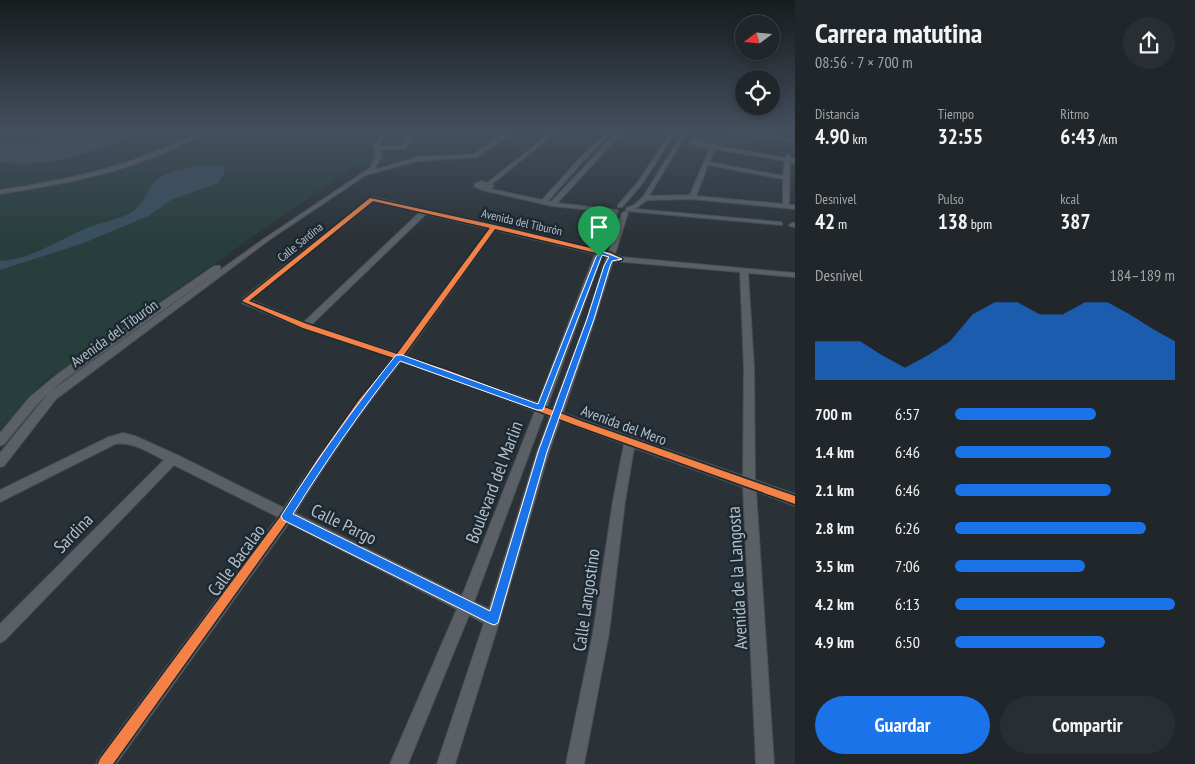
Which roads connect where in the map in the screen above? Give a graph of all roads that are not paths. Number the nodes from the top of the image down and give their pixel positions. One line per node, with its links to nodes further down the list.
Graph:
1 (119, 167): 20 (street)
2 (386, 167): 13 (street)
3 (504, 167): 18 (street)
4 (512, 167): 17 (street)
5 (575, 167): 26 (street)
6 (587, 167): 27 (street)
7 (650, 167): 22 (street, Boulevard del Marlin)
8 (664, 167): 19 (street)
9 (704, 167): 23 (street)
10 (725, 167): 16 (street)
11 (790, 167): 16 (street)
12 (362, 168): 13 (street); 14 (street)
13 (375, 169): 15 (street)
14 (354, 175): 15 (street); 21 (street)
15 (363, 176): 21 (street)
16 (786, 178): 28 (street)
17 (490, 185): 18 (street); 26 (street)
18 (483, 186): 26 (street)
19 (649, 191): 22 (street); 23 (street); 24 (street)
20 (0, 192)
21 (332, 192): 39 (street, Avenida del Tiburón)
22 (634, 192): 30 (street, Boulevard del Marlin)
23 (692, 197): 24 (street); 28 (street)
24 (644, 198): 30 (street)
25 (370, 200): 31 (street, Avenida del Tiburón); 37 (street, Calle Sardina)
26 (545, 200): 27 (street)
27 (554, 202): 30 (street)
28 (786, 207): 29 (street)
29 (795, 207)
30 (621, 209): 32 (street); 34 (street, Boulevard del Marlin)
31 (423, 213): 33 (street, Avenida del Tiburón); 38 (street)
32 (780, 224)
33 (493, 229): 34 (street, Avenida del Tiburón); 40 (street, Calle Bacalao)
34 (608, 256): 35 (street, Avenida del Tiburón); 41 (street, Boulevard del Marlin); 42 (street, Boulevard del Marlin)
35 (744, 271): 36 (street, Avenida del Tiburón); 47 (street, Avenida de la Langosta)
36 (795, 275)
37 (247, 303): 38 (street, Avenida del Mero)
38 (305, 326): 40 (street, Avenida del Mero)
39 (130, 334): 43 (street, Avenida del Tiburón); 46 (street, Avenida del Tiburón)
40 (399, 357): 41 (street, Avenida del Mero); 50 (street, Calle Bacalao)
41 (540, 408): 42 (street, Avenida del Mero); 51 (street, Boulevard del Marlin)
42 (556, 414): 44 (street, Avenida del Mero); 52 (street, Boulevard del Marlin)
43 (0, 441)
44 (630, 441): 47 (street, Avenida del Mero); 57 (street, Calle Langostino)
45 (173, 458): 48 (street, Calle Pargo); 50 (street, Calle Pargo); 53 (street, Sardina)
46 (0, 462)
47 (749, 485): 49 (street, Avenida del Mero); 58 (street, Avenida de la Langosta)
48 (0, 496)
49 (795, 500)
50 (286, 516): 51 (street, Calle Pargo); 54 (street, Calle Bacalao)
51 (465, 605): 52 (street, Calle Pargo); 55 (street, Boulevard del Marlin)
52 (494, 619): 56 (street, Boulevard del Marlin)
53 (0, 634)
54 (105, 764)
55 (399, 764)
56 (446, 764)
57 (575, 764)
58 (765, 764)

